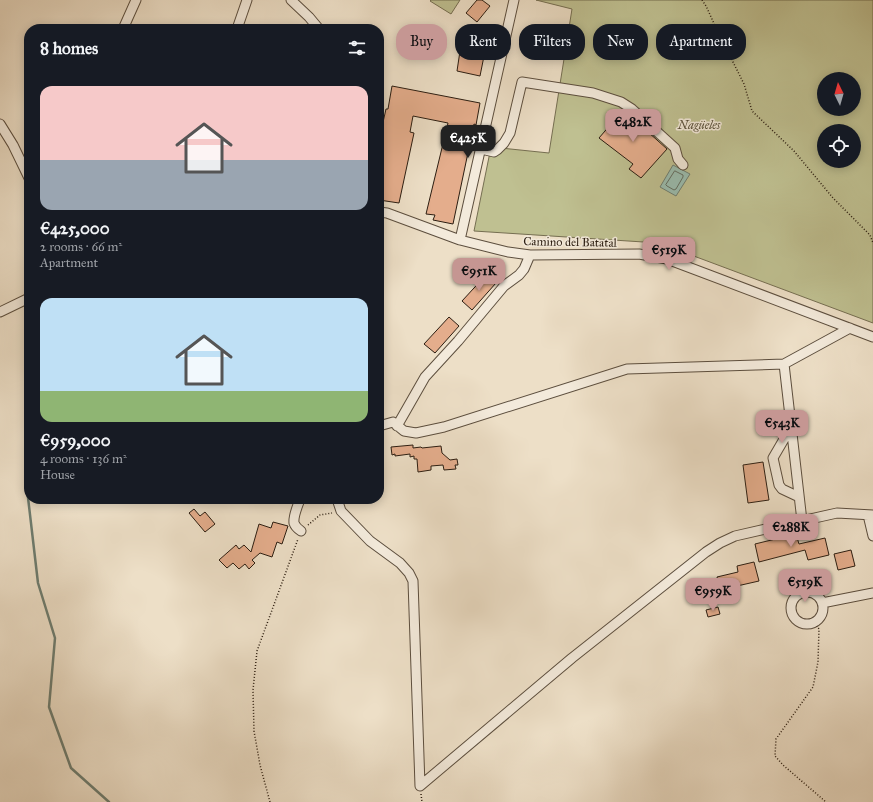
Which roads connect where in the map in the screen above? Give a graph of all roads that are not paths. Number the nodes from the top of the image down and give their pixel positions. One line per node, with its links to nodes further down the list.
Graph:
1 (136, 0): 5 (street)
2 (248, 0): 6 (street)
3 (291, 0): 7 (street)
4 (514, 0): 9 (street)
5 (125, 24)
6 (239, 24)
7 (314, 24)
8 (0, 124): 11 (street)
9 (481, 149): 10 (street); 13 (street)
10 (683, 165)
11 (24, 168)
12 (384, 212): 13 (street, Camino del Batatal)
13 (460, 240): 14 (street, Camino del Batatal)
14 (530, 254): 17 (street, Camino del Batatal); 21 (street)
15 (24, 300): 16 (street)
16 (0, 312)
17 (850, 328): 18 (street, Camino del Batatal); 19 (street)
18 (873, 337)
19 (784, 364): 21 (street); 22 (street)
20 (384, 425): 21 (street)
21 (397, 426)
22 (792, 432): 23 (street); 23 (street)
23 (799, 497): 27 (street)
24 (299, 504): 28 (street)
25 (339, 504): 27 (street)
26 (871, 515): 27 (street); 29 (street)
27 (802, 521)
28 (301, 531)
29 (873, 536)
30 (873, 593): 31 (street)
31 (822, 603): 31 (street)

